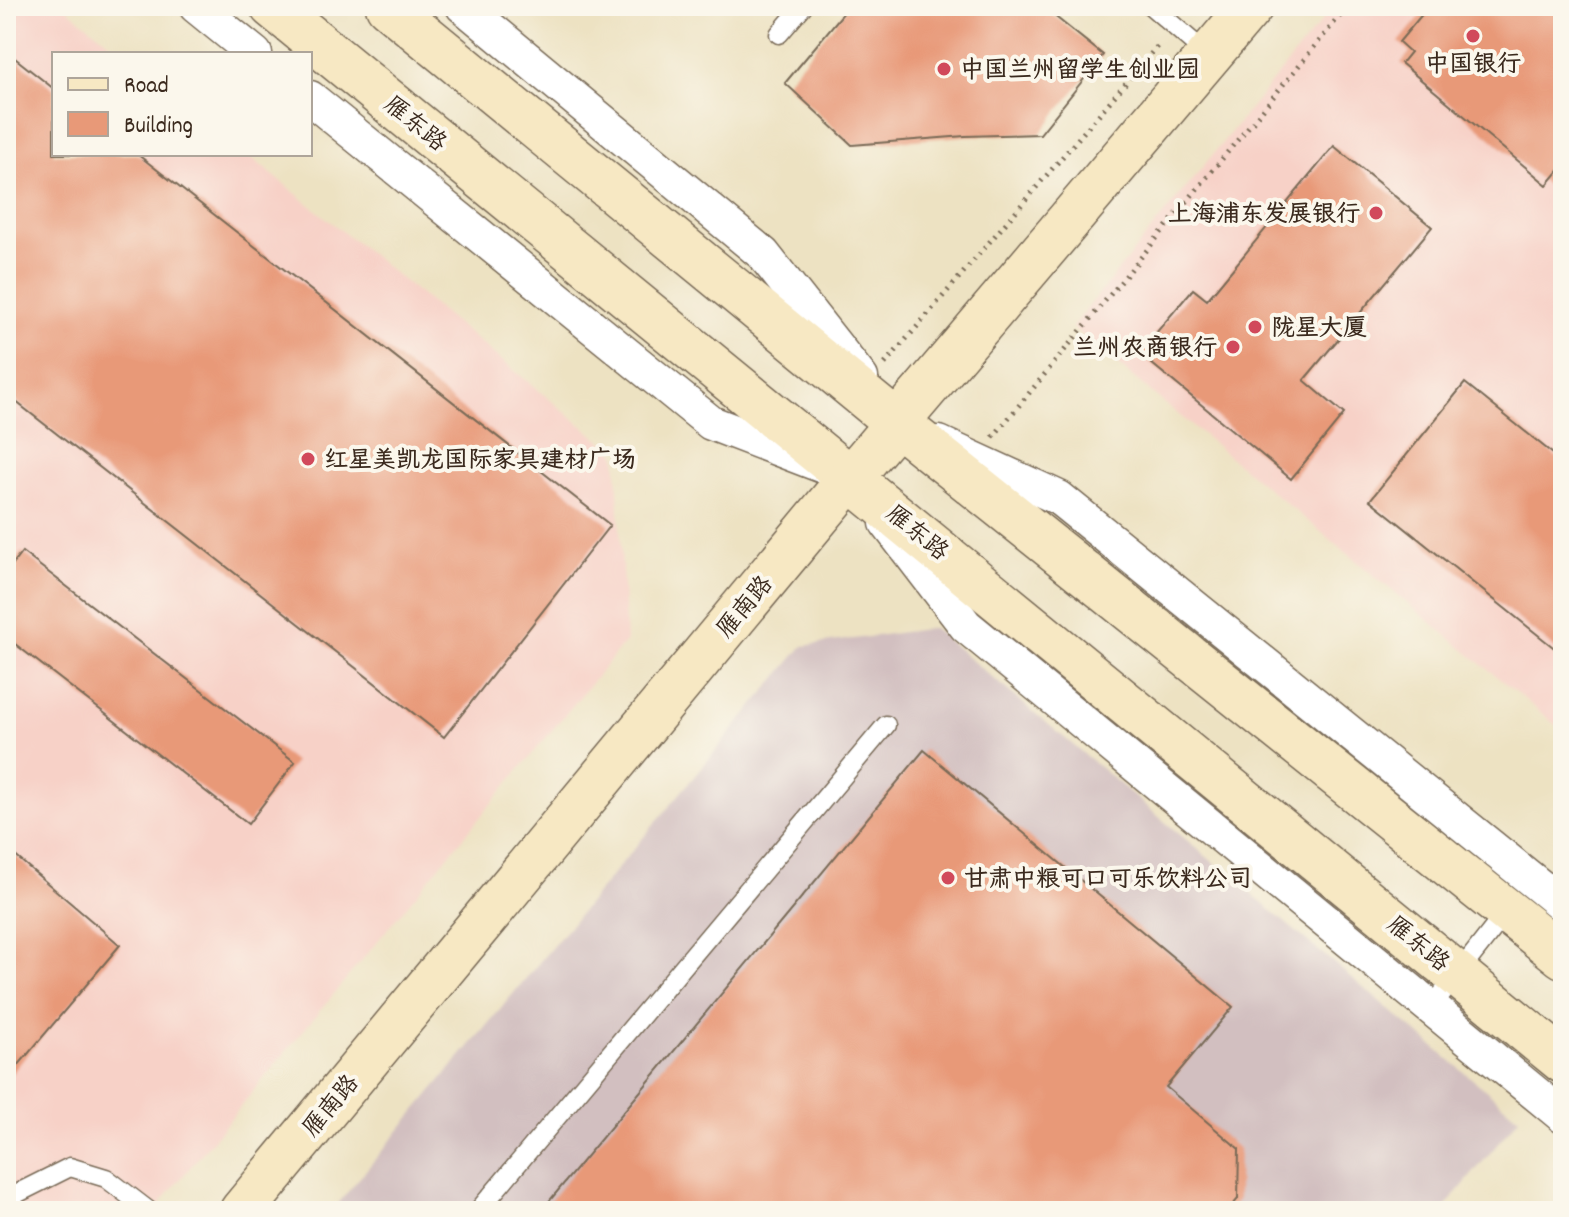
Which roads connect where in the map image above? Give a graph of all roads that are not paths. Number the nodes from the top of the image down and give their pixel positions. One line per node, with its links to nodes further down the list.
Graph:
1 (196, 6): 9 (street)
2 (272, 6): 13 (main road, 雁东路)
3 (388, 6): 12 (main road)
4 (463, 6): 12 (street)
5 (803, 6): 8 (lane)
6 (1151, 6): 10 (lane)
7 (1251, 6): 10 (main road, 雁南路)
8 (779, 34)
9 (253, 52)
10 (1209, 56): 12 (main road, 雁南路)
11 (312, 100): 13 (street)
12 (898, 424): 13 (main road, 雁南路); 15 (street); 16 (main road)
13 (851, 477): 18 (main road, 雁东路); 23 (main road, 雁南路)
14 (886, 725): 24 (lane)
15 (1563, 905)
16 (1507, 911): 17 (main road); 18 (lane)
17 (1563, 956)
18 (1444, 991): 19 (main road, 雁东路); 20 (street)
19 (1563, 1061)
20 (1563, 1116)
21 (6, 1199): 22 (lane)
22 (149, 1211)
23 (242, 1211)
24 (478, 1211)

